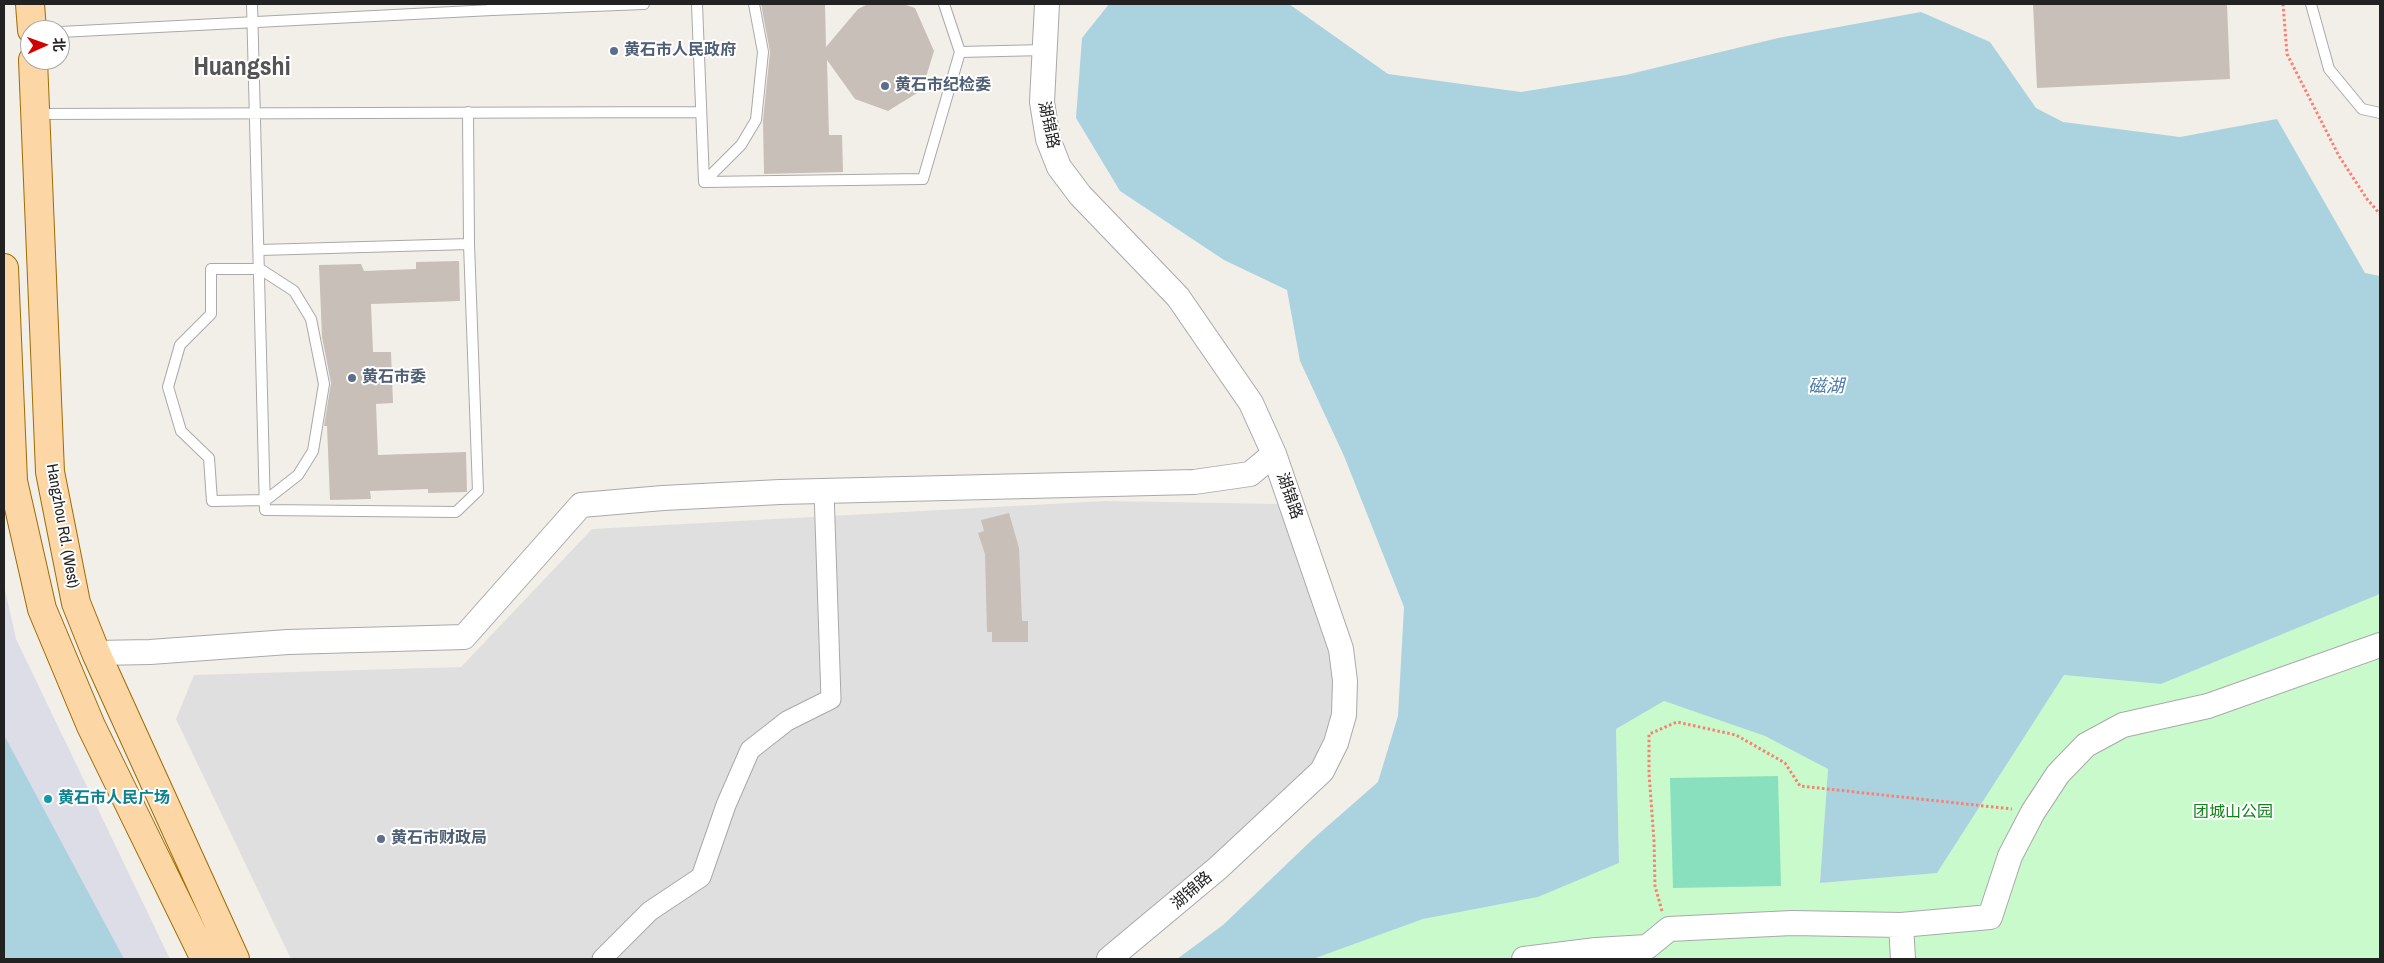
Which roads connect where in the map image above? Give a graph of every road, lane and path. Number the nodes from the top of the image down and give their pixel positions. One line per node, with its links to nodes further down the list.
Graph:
1 (30, 4): 11 (main road)
2 (252, 4): 12 (lane)
3 (644, 4): 10 (lane)
4 (697, 4): 18 (lane)
5 (754, 4): 22 (lane)
6 (944, 4): 15 (lane)
7 (1047, 4): 14 (street, 湖锦路)
8 (2283, 4): 23 (path)
9 (2311, 4): 20 (lane)
10 (492, 7): 12 (lane)
11 (31, 20)
12 (253, 24): 13 (lane); 19 (lane)
13 (70, 32)
14 (1044, 50): 15 (lane); 28 (street, 湖锦路)
15 (960, 52): 22 (lane)
16 (33, 70): 21 (main road, Hangzhou Rd. (West))
17 (468, 112): 18 (lane); 19 (lane); 24 (lane)
18 (702, 112): 22 (lane)
19 (256, 113): 21 (lane); 25 (lane)
20 (2380, 113)
21 (35, 114): 32 (main road, Hangzhou Rd. (West))
22 (704, 182)
23 (2380, 214)
24 (469, 244): 25 (lane); 30 (lane)
25 (260, 250): 27 (lane)
26 (4, 268): 37 (main road)
27 (260, 269): 30 (lane); 30 (lane); 30 (lane)
28 (1274, 454): 29 (street); 40 (street, 湖锦路)
29 (824, 491): 32 (street); 39 (street)
30 (266, 500)
31 (2380, 645): 35 (street)
32 (96, 652): 38 (main road, Hangzhou Rd. (West))
33 (2007, 808): 34 (path)
34 (1662, 912)
35 (1901, 925): 36 (street); 42 (street)
36 (1647, 953): 41 (street)
37 (205, 959)
38 (235, 959)
39 (602, 959)
40 (1109, 959)
41 (1524, 959)
42 (1904, 959)

